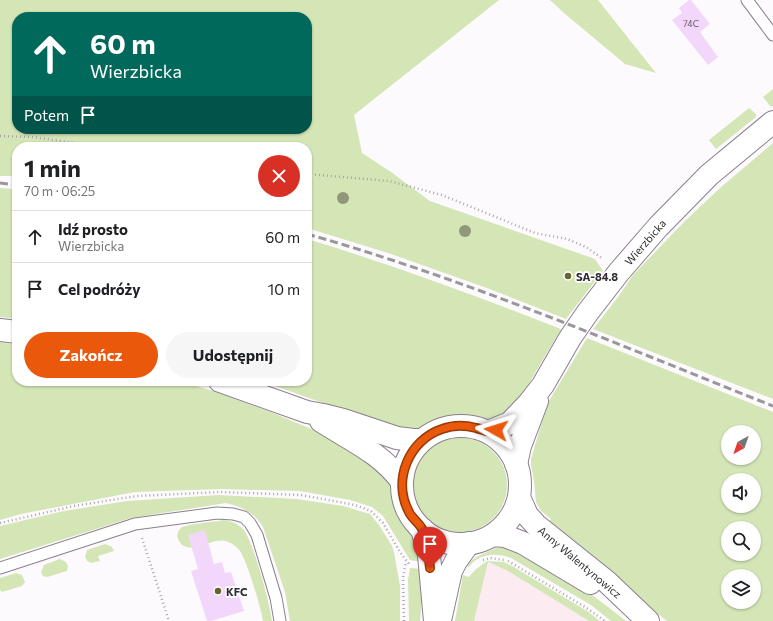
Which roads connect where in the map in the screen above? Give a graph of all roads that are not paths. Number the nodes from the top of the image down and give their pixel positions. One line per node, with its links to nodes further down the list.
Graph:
1 (747, 0): 2 (lane)
2 (773, 35)
3 (773, 122): 6 (main road, Wierzbicka)
4 (0, 330): 5 (main road)
5 (12, 331)
6 (543, 385): 9 (main road, Wierzbicka); 11 (main road, Wierzbicka)
7 (234, 386): 8 (main road)
8 (307, 412): 10 (main road); 12 (main road)
9 (488, 432): 10 (main road); 11 (main road)
10 (422, 440): 12 (main road)
11 (516, 464): 13 (main road)
12 (402, 482): 14 (main road)
13 (519, 497): 15 (main road); 21 (main road, Anny Walentynowicz)
14 (422, 529): 16 (main road); 19 (main road)
15 (492, 535): 16 (main road); 21 (main road, Anny Walentynowicz)
16 (475, 552): 20 (main road)
17 (0, 568): 18 (lane)
18 (280, 621)
19 (435, 621)
20 (440, 621)
21 (647, 621)

